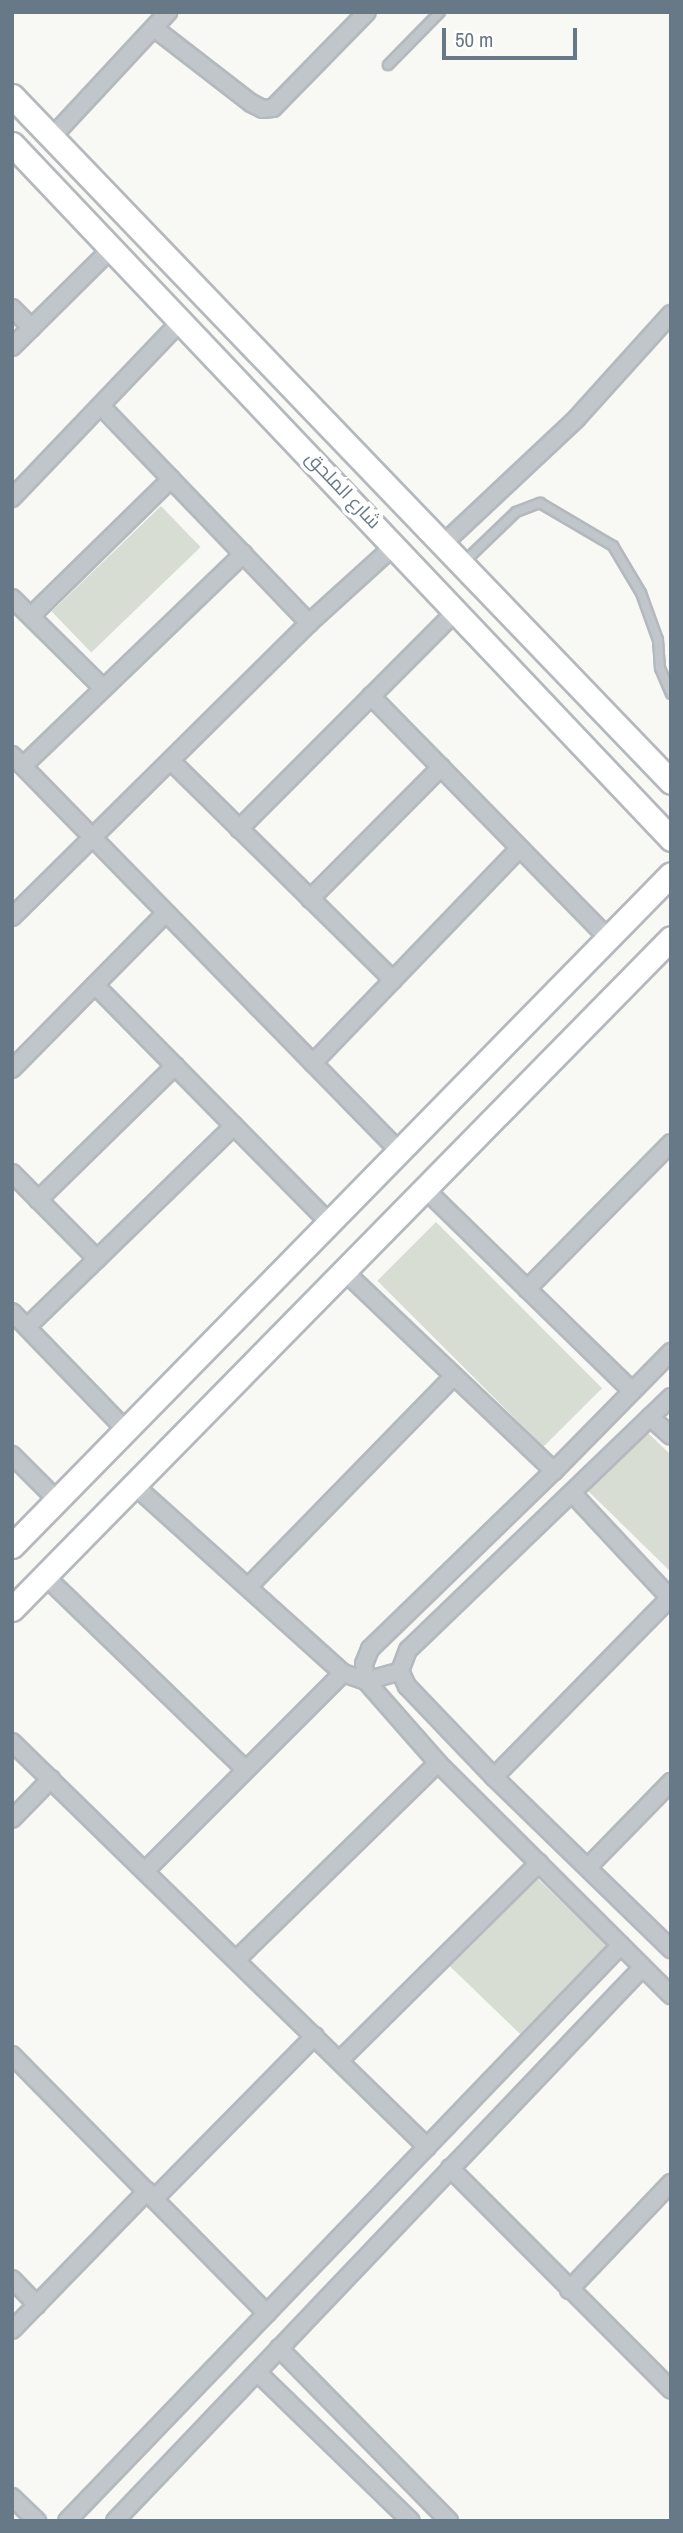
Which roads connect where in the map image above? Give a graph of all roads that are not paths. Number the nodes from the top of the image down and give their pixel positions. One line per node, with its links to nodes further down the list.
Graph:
1 (168, 12): 4 (street)
2 (367, 12): 4 (street)
3 (440, 12): 5 (lane)
4 (154, 28): 7 (street)
5 (388, 65)
6 (12, 96): 7 (street, شارع الملحق)
7 (52, 137): 18 (street, شارع الملحق)
8 (12, 144): 9 (street, شارع الملحق)
9 (112, 248): 12 (street, شارع الملحق); 13 (street)
10 (12, 308): 13 (street)
11 (671, 314): 18 (street)
12 (181, 321): 15 (street); 19 (street, شارع الملحق)
13 (32, 328): 14 (street)
14 (12, 348)
15 (101, 406): 16 (street); 17 (street)
16 (170, 479): 20 (street); 24 (street)
17 (12, 498)
18 (443, 544): 21 (street, شارع الملحق)
19 (394, 545): 23 (street, شارع الملحق); 25 (street)
20 (243, 554): 25 (street); 26 (street)
21 (462, 564): 27 (lane); 32 (street, شارع الملحق)
22 (12, 598): 24 (street)
23 (457, 610): 28 (street); 35 (street, شارع الملحق)
24 (31, 616): 26 (street)
25 (309, 623): 30 (street)
26 (103, 688): 29 (street)
27 (671, 694)
28 (371, 696): 31 (street); 33 (street)
29 (18, 761): 34 (street)
30 (171, 761): 33 (street); 34 (street)
31 (441, 767): 36 (street); 38 (street)
32 (671, 782)
33 (239, 829): 38 (street)
34 (93, 838): 39 (street); 40 (street)
35 (671, 839)
36 (520, 848): 41 (street); 43 (street)
37 (671, 874): 41 (street)
38 (310, 899): 43 (street)
39 (14, 913)
40 (166, 913): 44 (street); 45 (street)
41 (609, 939): 50 (street)
42 (671, 939): 52 (street)
43 (393, 980): 45 (street)
44 (95, 985): 46 (street); 47 (street)
45 (313, 1063): 50 (street)
46 (175, 1066): 48 (street); 53 (street)
47 (12, 1069)
48 (234, 1126): 54 (street); 55 (street)
49 (671, 1143): 57 (street)
50 (400, 1152): 54 (street)
51 (12, 1173): 53 (street)
52 (425, 1189): 56 (street); 57 (street)
53 (38, 1200): 55 (street)
54 (330, 1223): 65 (street)
55 (97, 1259): 59 (street)
56 (344, 1271): 61 (street); 69 (street)
57 (527, 1289): 62 (street)
58 (12, 1312): 59 (street)
59 (27, 1327): 65 (street)
60 (671, 1352): 62 (street)
61 (453, 1377): 68 (street); 74 (street)
62 (632, 1391): 68 (street)
63 (671, 1397): 64 (street)
64 (650, 1417): 66 (street); 70 (street)
65 (126, 1430): 71 (street)
66 (671, 1436)
67 (12, 1455): 71 (street)
68 (554, 1471): 79 (street)
69 (134, 1485): 73 (street); 74 (street)
70 (573, 1494): 75 (street); 77 (street)
71 (57, 1500): 72 (street)
72 (12, 1546)
73 (45, 1576): 76 (street); 82 (street)
74 (248, 1587): 78 (street)
75 (670, 1598): 83 (street)
76 (12, 1609)
77 (400, 1671): 79 (street); 83 (street)
78 (343, 1673): 79 (street); 82 (street)
79 (366, 1681): 81 (street)
80 (12, 1742): 84 (street)
81 (438, 1763): 87 (street); 92 (street)
82 (246, 1770): 89 (street)
83 (494, 1777): 88 (street)
84 (51, 1779): 86 (street); 89 (street)
85 (671, 1782): 88 (street)
86 (12, 1819)
87 (539, 1863): 90 (street); 97 (street)
88 (588, 1867): 91 (street)
89 (145, 1871): 92 (street)
90 (621, 1945): 93 (street); 98 (street)
91 (671, 1949)
92 (236, 1959): 95 (street)
93 (643, 1966): 94 (street); 99 (street)
94 (671, 1994)
95 (315, 2036): 97 (street); 101 (street)
96 (12, 2055): 101 (street)
97 (340, 2060): 98 (street)
98 (427, 2147): 105 (street)
99 (450, 2168): 103 (street); 107 (street)
100 (671, 2183): 103 (street)
101 (150, 2195): 104 (street); 105 (street)
102 (12, 2279): 104 (street)
103 (569, 2290): 109 (street)
104 (37, 2305): 106 (street)
105 (267, 2314): 112 (street)
106 (12, 2330)
107 (279, 2348): 108 (street); 115 (street)
108 (257, 2372): 113 (street); 114 (street)
109 (671, 2390)
110 (12, 2497): 111 (street)
111 (37, 2521)
112 (67, 2521)
113 (115, 2521)
114 (411, 2521)
115 (449, 2521)

